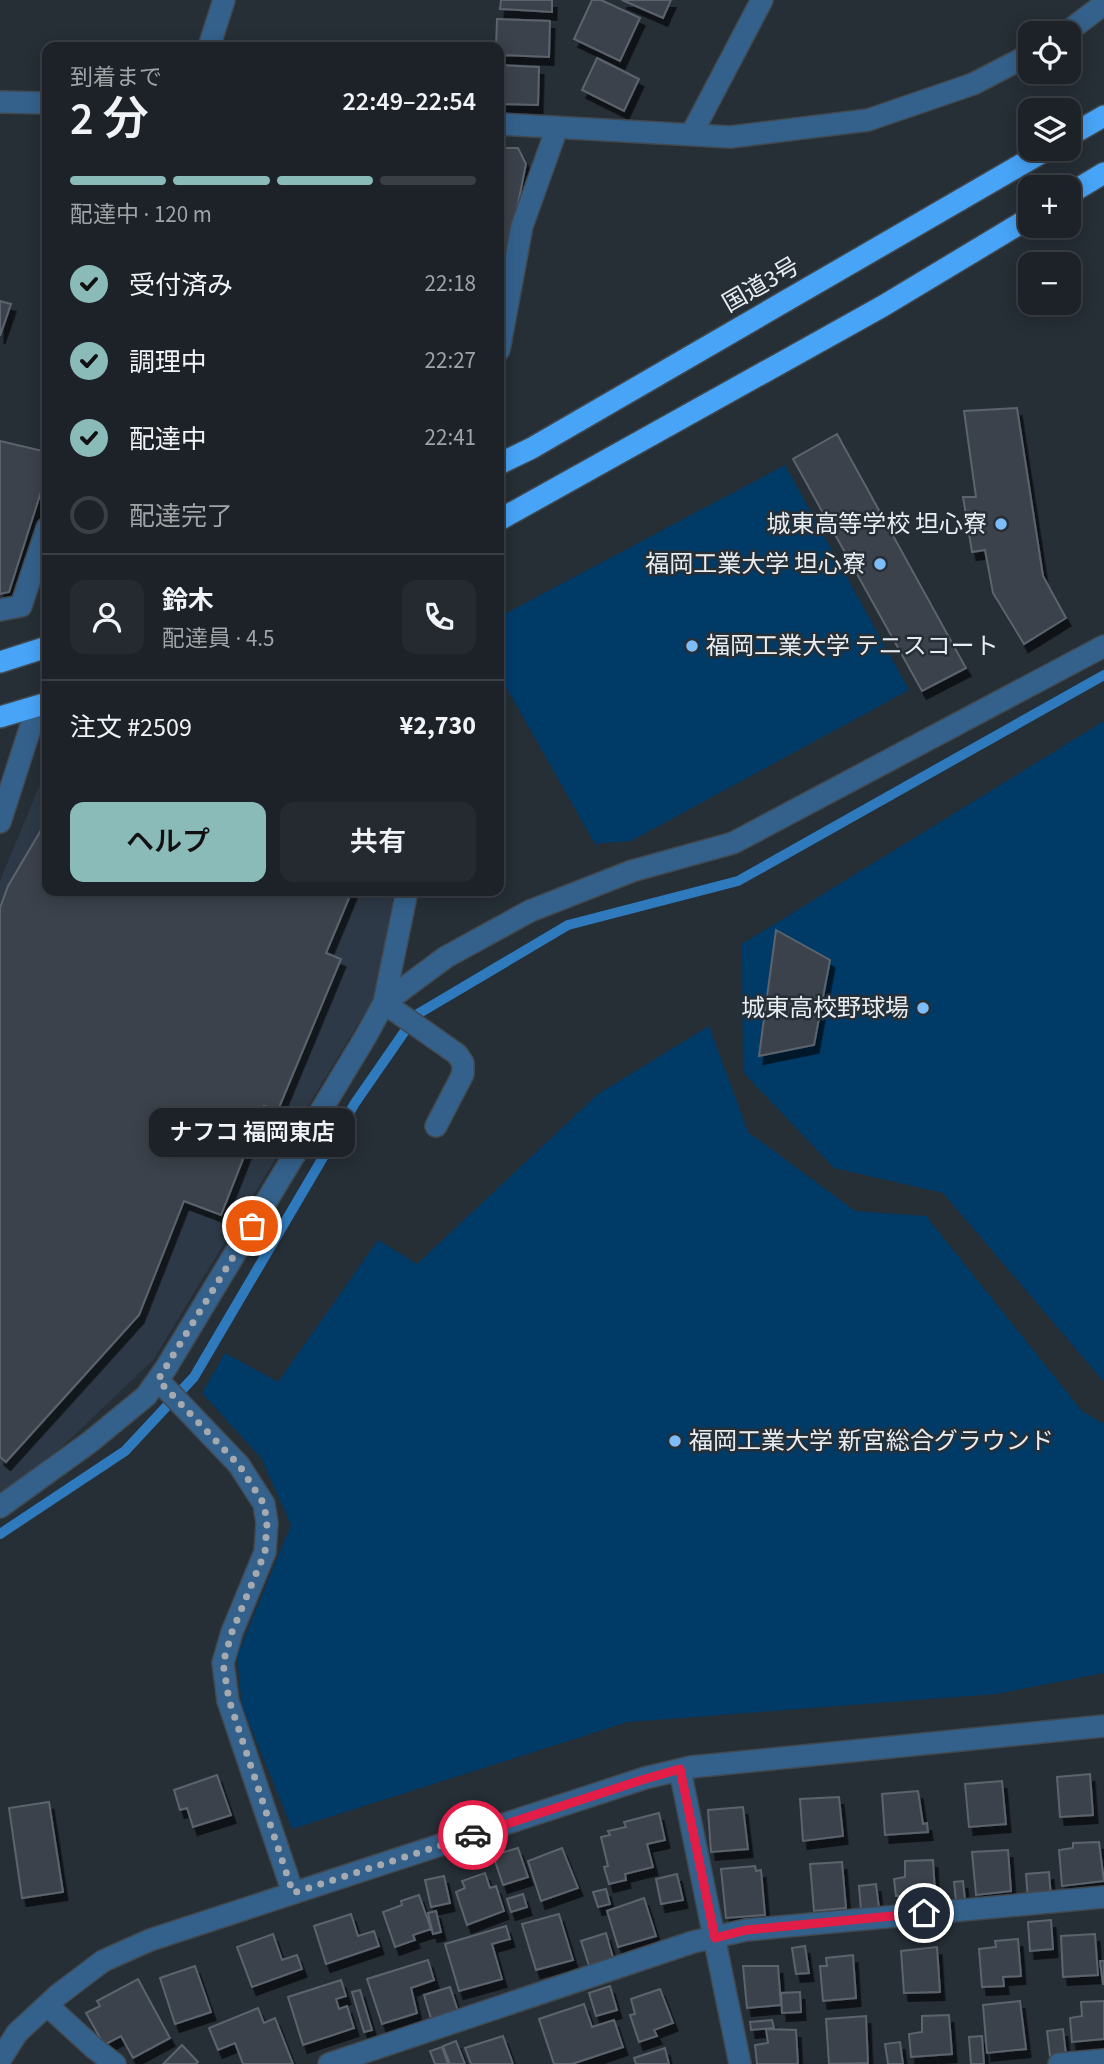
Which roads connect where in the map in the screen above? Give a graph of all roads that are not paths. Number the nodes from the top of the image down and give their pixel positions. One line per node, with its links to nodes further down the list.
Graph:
1 (224, 0): 5 (street)
2 (762, 0): 13 (street)
3 (1104, 4): 4 (street)
4 (1081, 22)
5 (211, 42)
6 (1018, 61): 13 (street)
7 (0, 102): 8 (street)
8 (42, 103)
9 (1104, 116): 12 (highway)
10 (504, 124): 11 (street)
11 (557, 128): 13 (street); 18 (street)
12 (1081, 129)
13 (691, 135)
14 (1027, 161): 19 (highway, 国道3号)
15 (1104, 173): 16 (highway)
16 (1081, 187)
17 (1018, 225): 20 (highway)
18 (504, 323)
19 (504, 462)
20 (504, 517)
21 (42, 543): 22 (street)
22 (0, 610)
23 (1104, 646): 30 (street)
24 (42, 649): 25 (highway)
25 (0, 662)
26 (42, 705): 27 (highway); 28 (street)
27 (0, 717)
28 (0, 822)
29 (406, 896): 30 (street)
30 (384, 1003): 31 (street); 32 (street)
31 (436, 1126)
32 (158, 1380): 33 (street); 36 (street)
33 (0, 1507)
34 (1104, 1726): 35 (street)
35 (680, 1769): 36 (street); 38 (street)
36 (293, 1893): 39 (street)
37 (1104, 1897): 38 (street)
38 (715, 1938): 43 (street); 44 (street)
39 (47, 2005): 40 (street); 42 (street)
40 (0, 2060)
41 (1104, 2060): 45 (street)
42 (115, 2064)
43 (330, 2064)
44 (740, 2064)
45 (1059, 2064)

